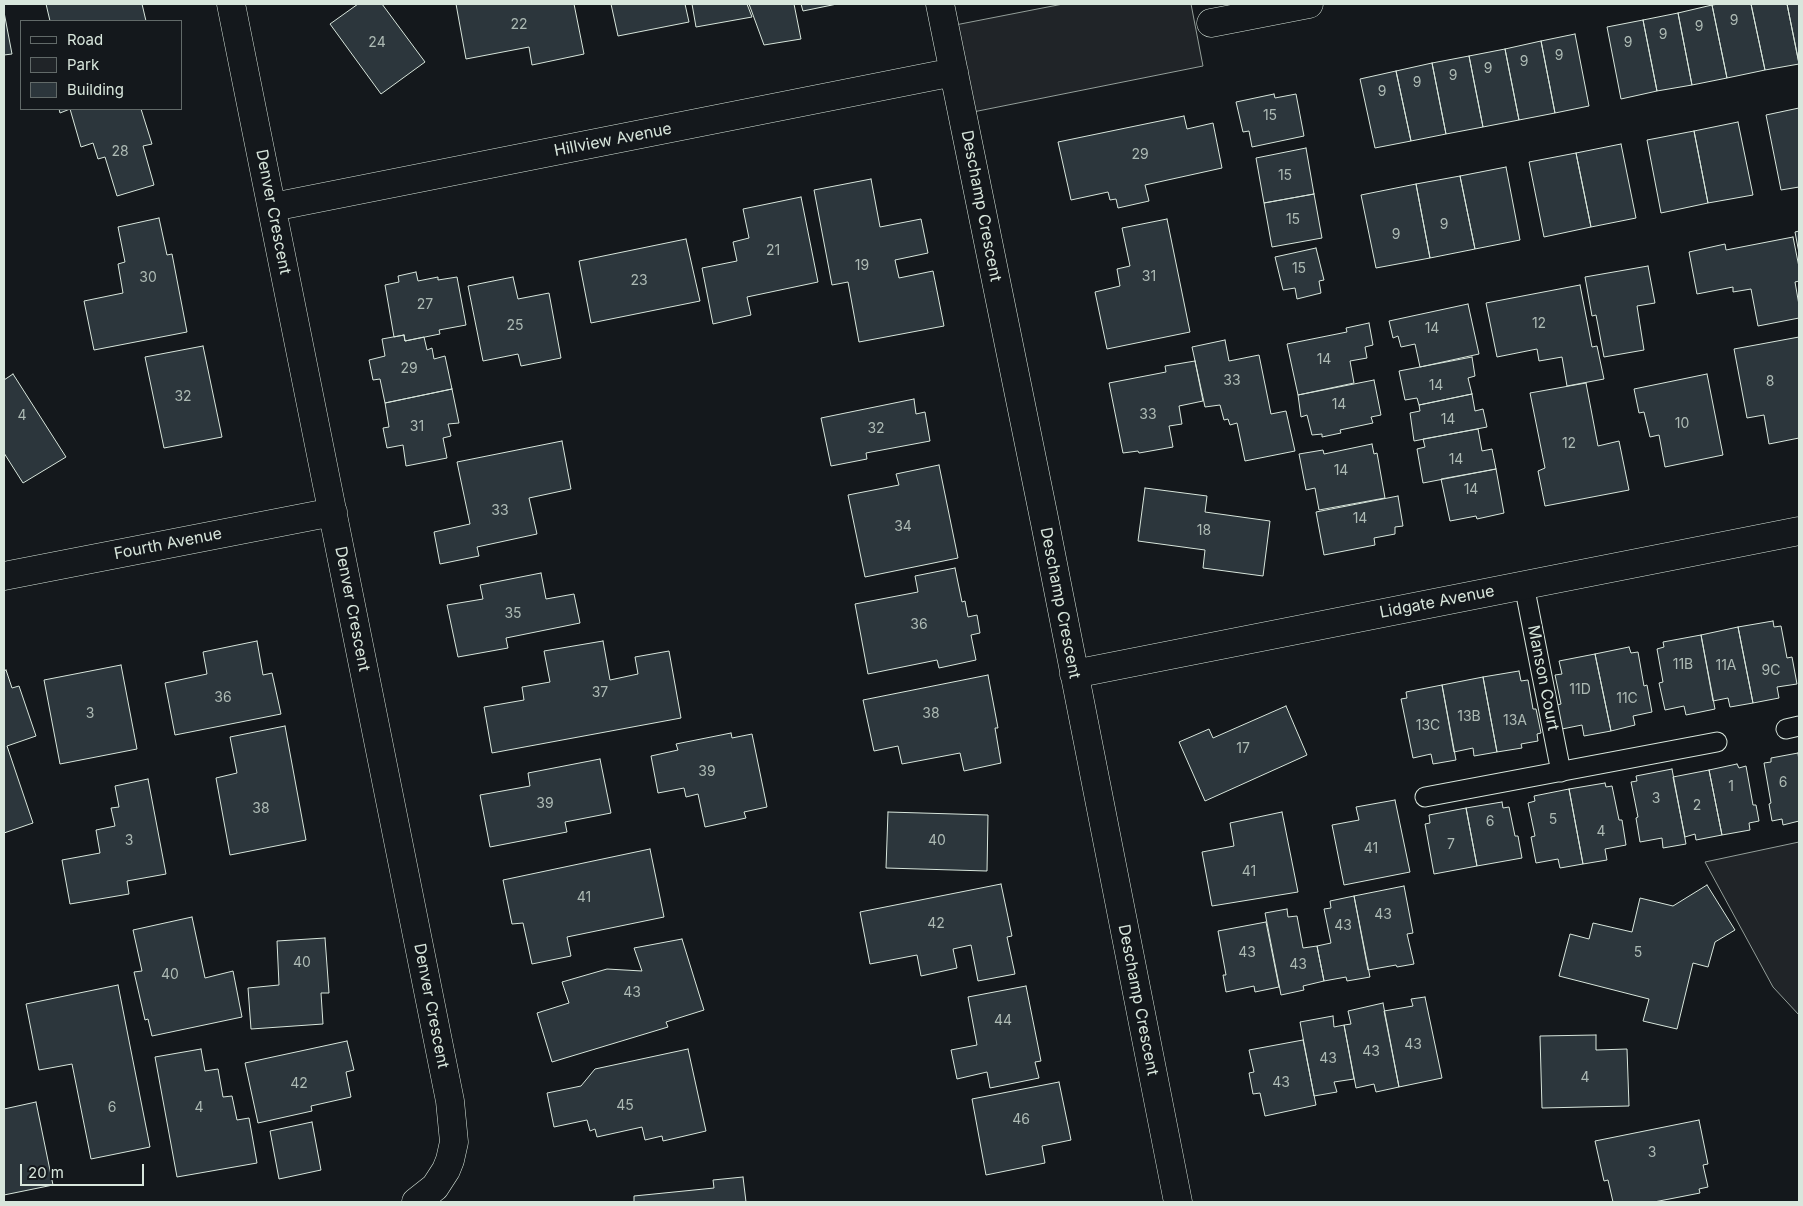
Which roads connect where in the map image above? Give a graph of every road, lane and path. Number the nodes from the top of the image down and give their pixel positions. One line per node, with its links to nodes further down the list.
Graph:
1 (231, 4): 6 (street, Denver Crescent)
2 (940, 4): 5 (street, Deschamp Crescent)
3 (1309, 4): 4 (street)
4 (1211, 23)
5 (954, 72): 6 (street, Hillview Avenue); 11 (street, Deschamp Crescent)
6 (273, 207): 7 (street, Denver Crescent)
7 (333, 512): 9 (street, Fourth Avenue); 15 (street, Denver Crescent)
8 (1799, 531): 10 (street, Lidgate Avenue)
9 (4, 576)
10 (1524, 585): 11 (street, Lidgate Avenue); 13 (lane, Manson Court)
11 (1074, 674): 16 (street, Deschamp Crescent)
12 (1716, 742): 13 (lane)
13 (1561, 772): 14 (lane)
14 (1425, 796)
15 (416, 1202)
16 (1178, 1202)

